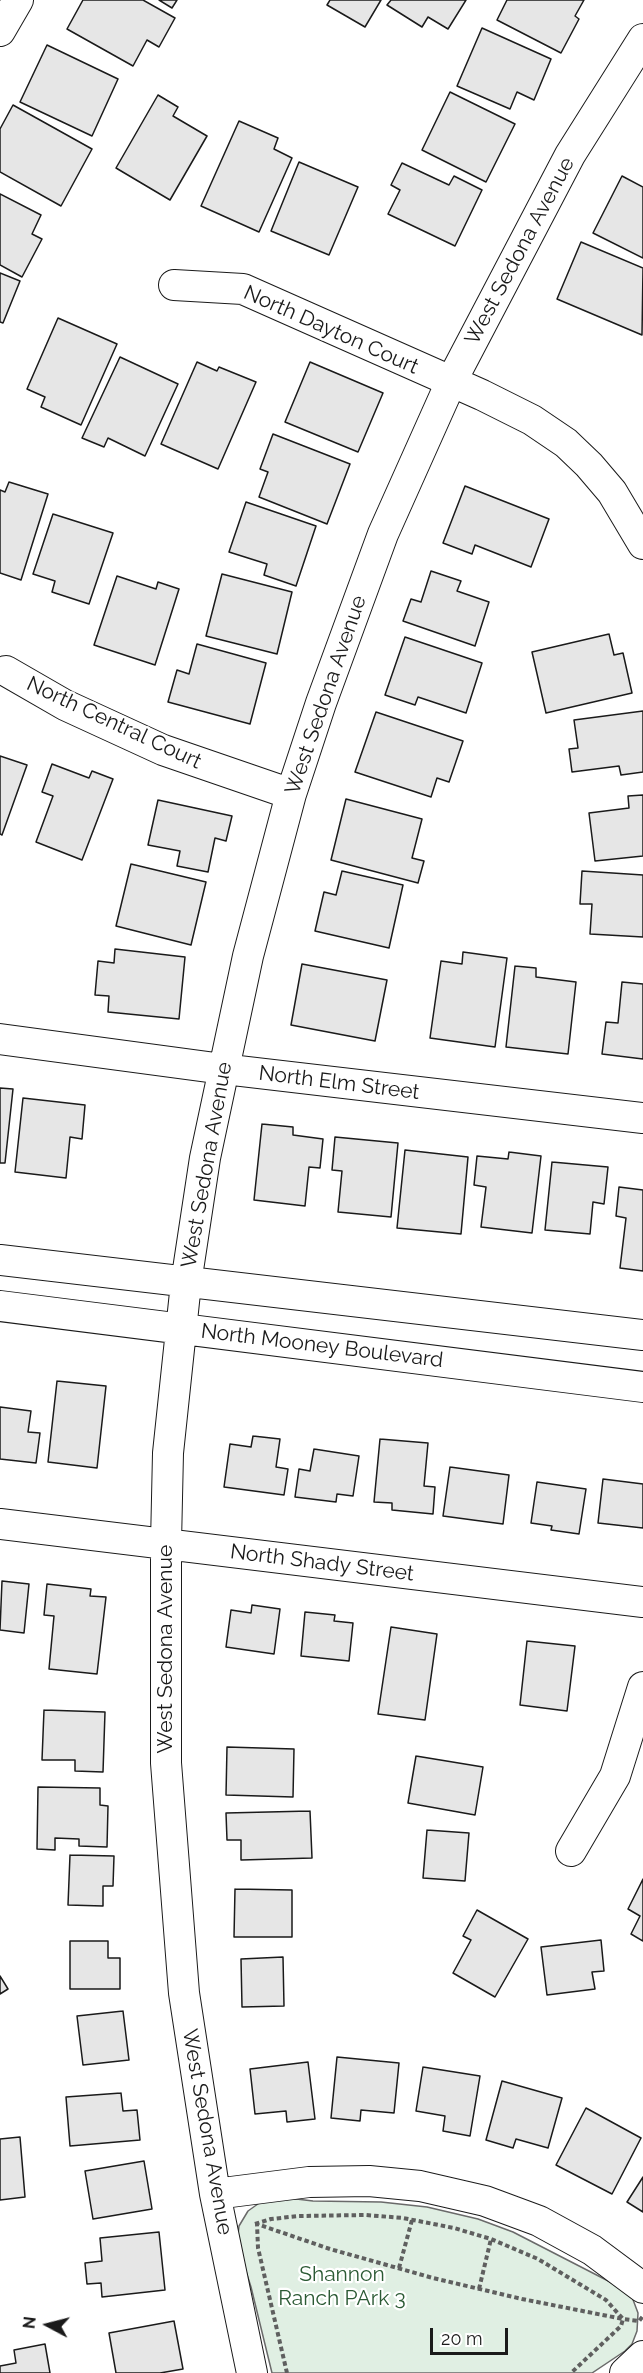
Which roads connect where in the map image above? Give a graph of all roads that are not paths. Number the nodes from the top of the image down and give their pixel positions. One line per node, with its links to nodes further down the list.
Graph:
1 (18, 0): 2 (street)
2 (0, 31)
3 (643, 39): 5 (street, West Sedona Avenue)
4 (174, 285): 5 (street, North Dayton Court)
5 (451, 382): 6 (street, North Dayton Court); 8 (street, West Sedona Avenue)
6 (643, 544)
7 (6, 671): 8 (street, North Central Court)
8 (291, 794): 10 (street, West Sedona Avenue)
9 (0, 1040): 10 (street, North Elm Street)
10 (223, 1069): 11 (street, North Elm Street); 13 (street, West Sedona Avenue)
11 (643, 1118)
12 (0, 1260): 13 (street)
13 (186, 1283): 15 (street, West Sedona Avenue); 16 (street)
14 (0, 1306): 15 (street, North Mooney Boulevard)
15 (181, 1328): 17 (street, North Mooney Boulevard); 19 (street, West Sedona Avenue)
16 (643, 1335)
17 (643, 1387)
18 (0, 1524): 19 (street, North Shady Street)
19 (166, 1544): 20 (street, North Shady Street); 23 (street, West Sedona Avenue)
20 (643, 1602)
21 (643, 1687): 22 (street)
22 (571, 1851)
23 (216, 2194): 24 (street); 26 (street, West Sedona Avenue)
24 (643, 2288)
25 (643, 2356): 27 (street)
26 (252, 2373)
27 (625, 2373)

